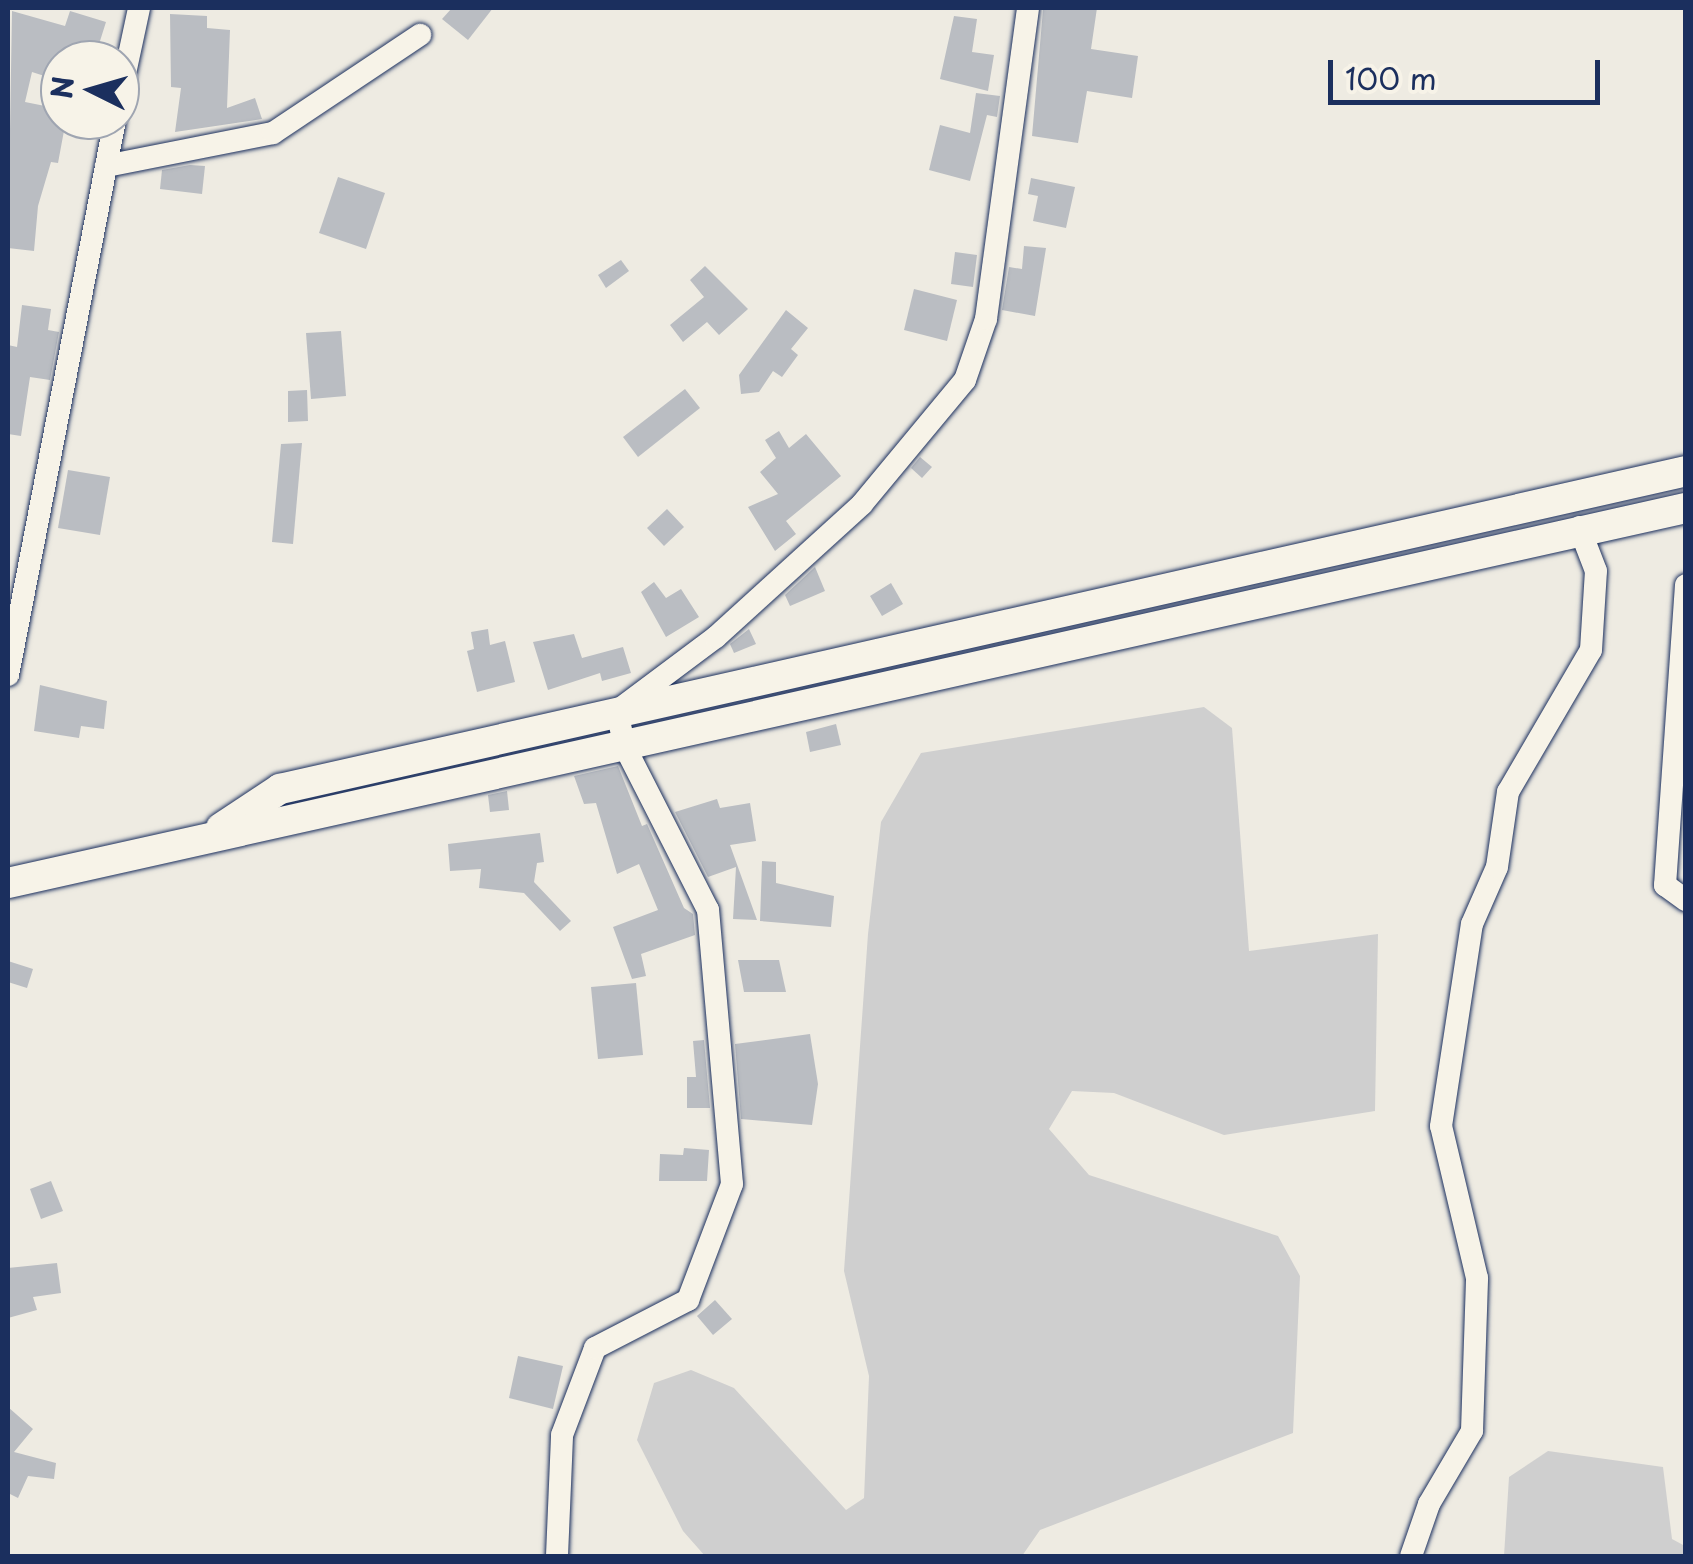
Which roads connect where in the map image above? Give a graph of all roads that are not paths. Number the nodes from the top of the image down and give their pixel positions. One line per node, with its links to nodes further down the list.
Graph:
1 (138, 8): 4 (street)
2 (1028, 8): 12 (street)
3 (420, 35): 6 (street)
4 (132, 40)
5 (111, 140): 6 (street)
6 (106, 166): 11 (street)
7 (1686, 471): 12 (main road)
8 (1686, 508): 9 (main road)
9 (1578, 527): 13 (main road); 18 (street)
10 (1686, 585): 16 (street)
11 (8, 675)
12 (617, 711): 13 (street); 14 (main road)
13 (624, 747): 14 (main road); 17 (street)
14 (206, 838): 15 (main road)
15 (8, 883)
16 (1686, 900)
17 (558, 1556)
18 (1411, 1556)

